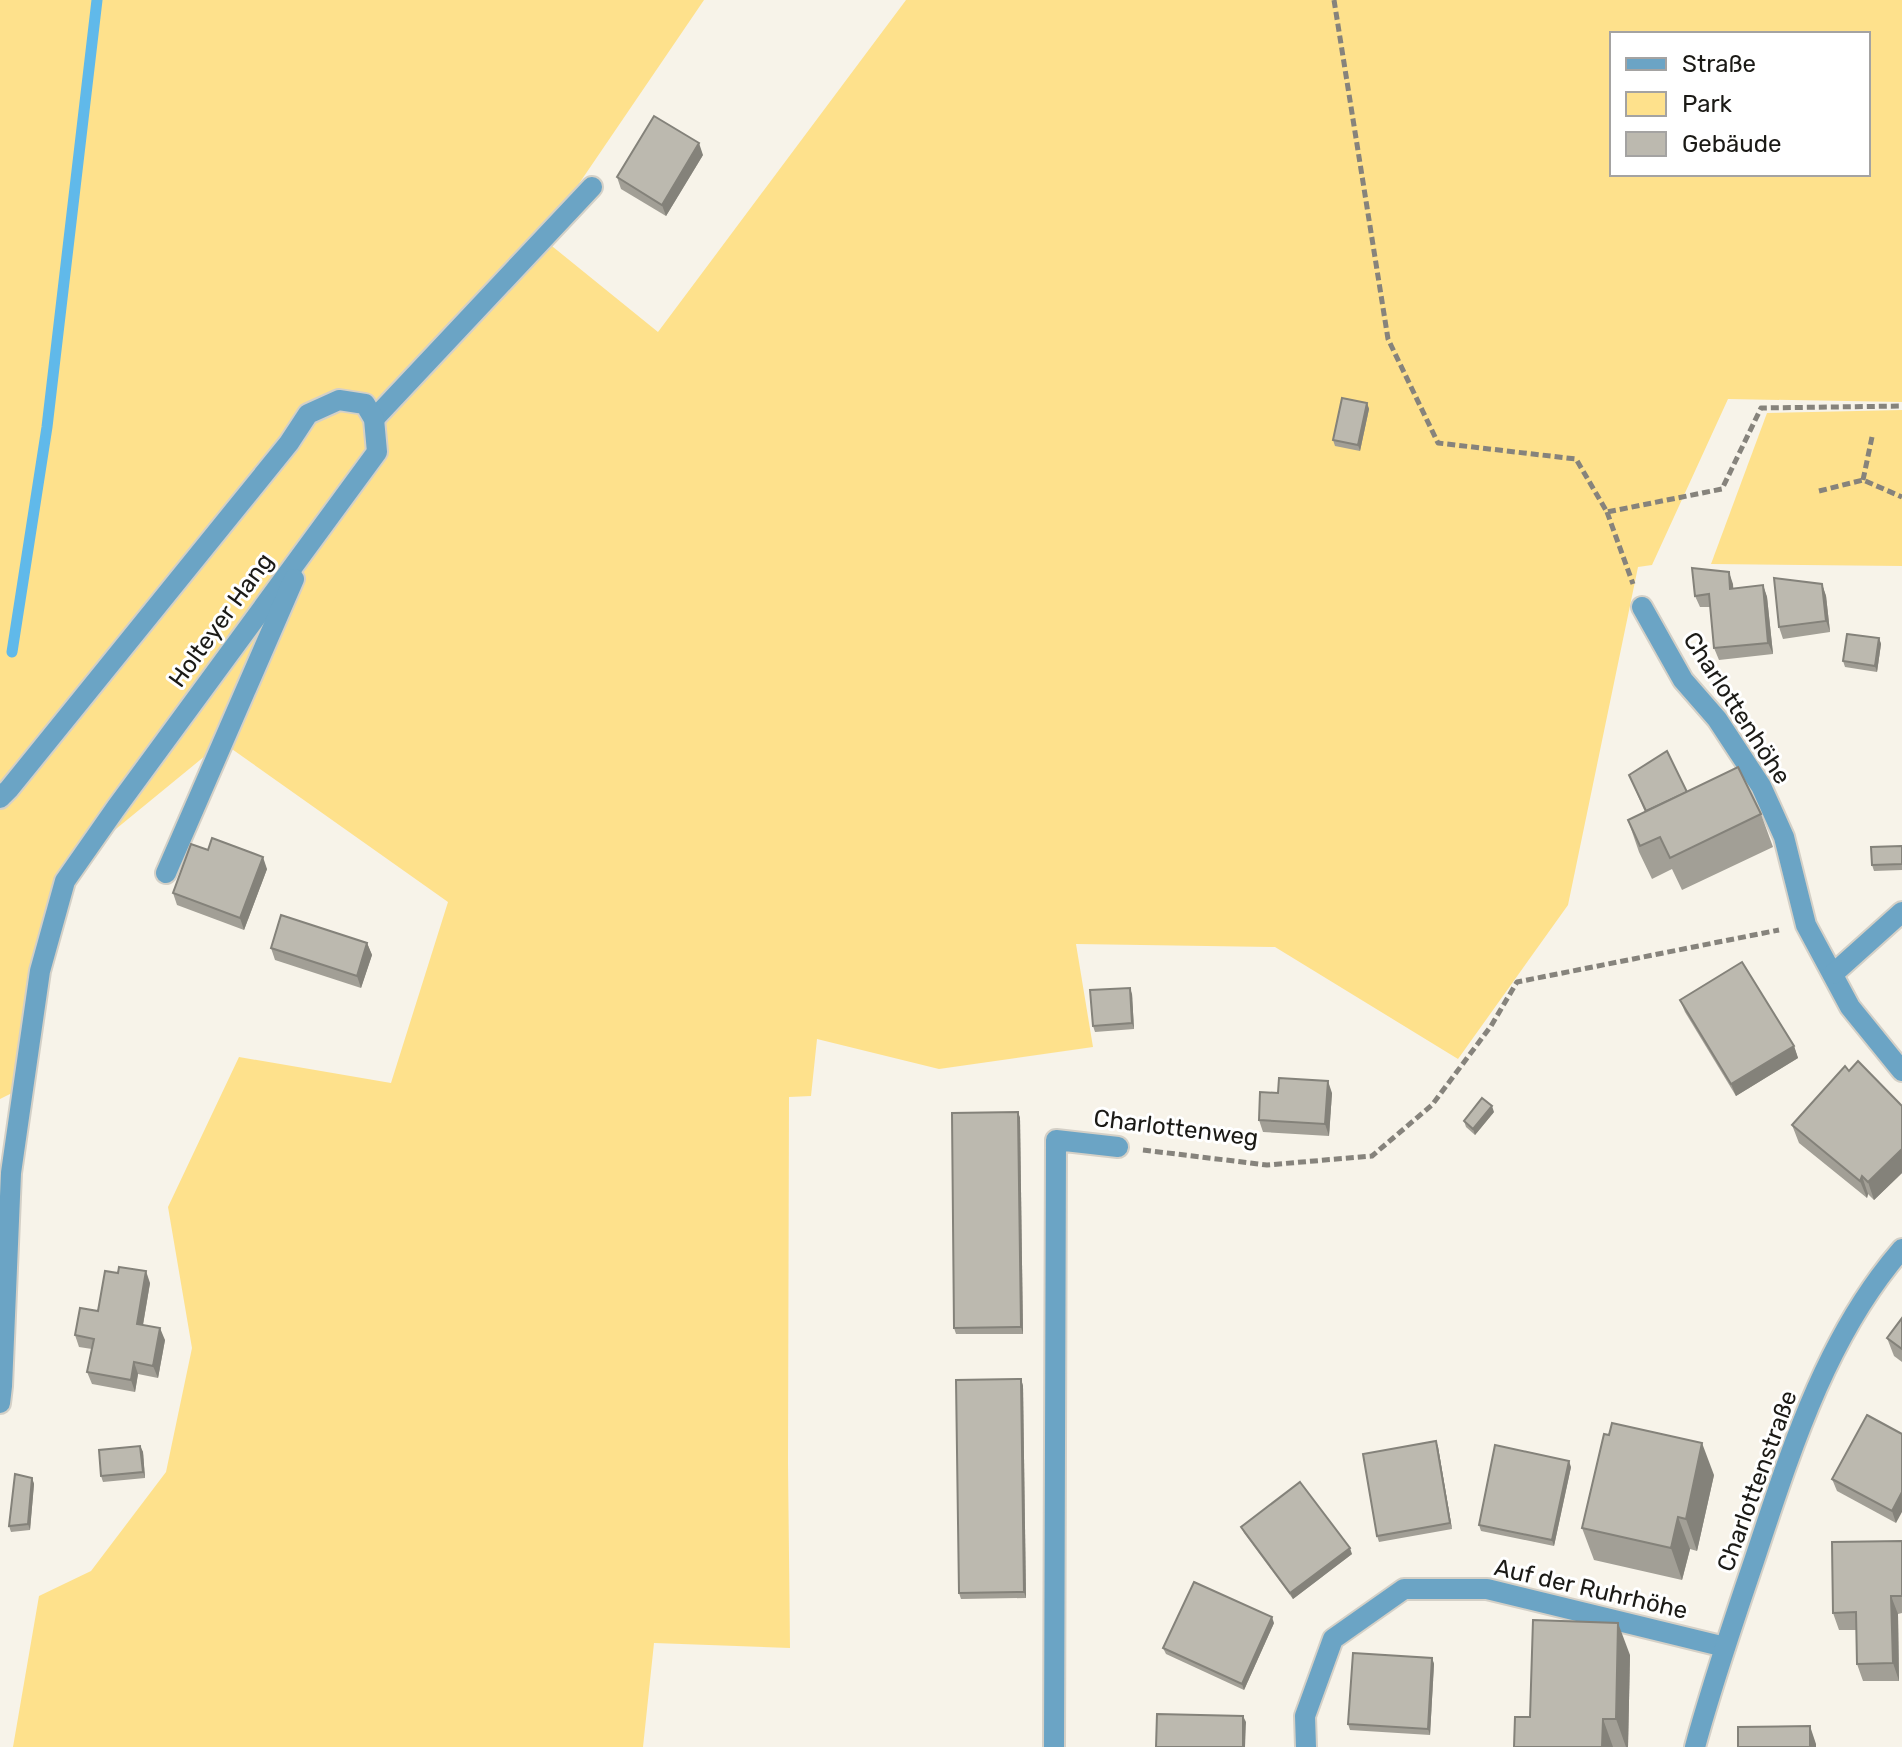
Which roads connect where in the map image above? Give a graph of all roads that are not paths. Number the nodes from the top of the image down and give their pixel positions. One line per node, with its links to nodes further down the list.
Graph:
1 (592, 187): 2 (street)
2 (374, 419): 3 (street, Holteyer Hang); 5 (street)
3 (308, 546): 6 (street); 12 (street, Holteyer Hang)
4 (1642, 607): 8 (street, Charlottenhöhe)
5 (0, 798)
6 (166, 873)
7 (1902, 912): 8 (street)
8 (1833, 974): 9 (street, Charlottenhöhe)
9 (1902, 1071)
10 (1118, 1147): 14 (street, Charlottenweg)
11 (1902, 1249): 13 (street, Charlottenstraße)
12 (0, 1403)
13 (1725, 1647): 15 (street, Auf der Ruhrhöhe); 16 (street, Charlottenstraße)
14 (1054, 1747)
15 (1306, 1747)
16 (1695, 1747)

